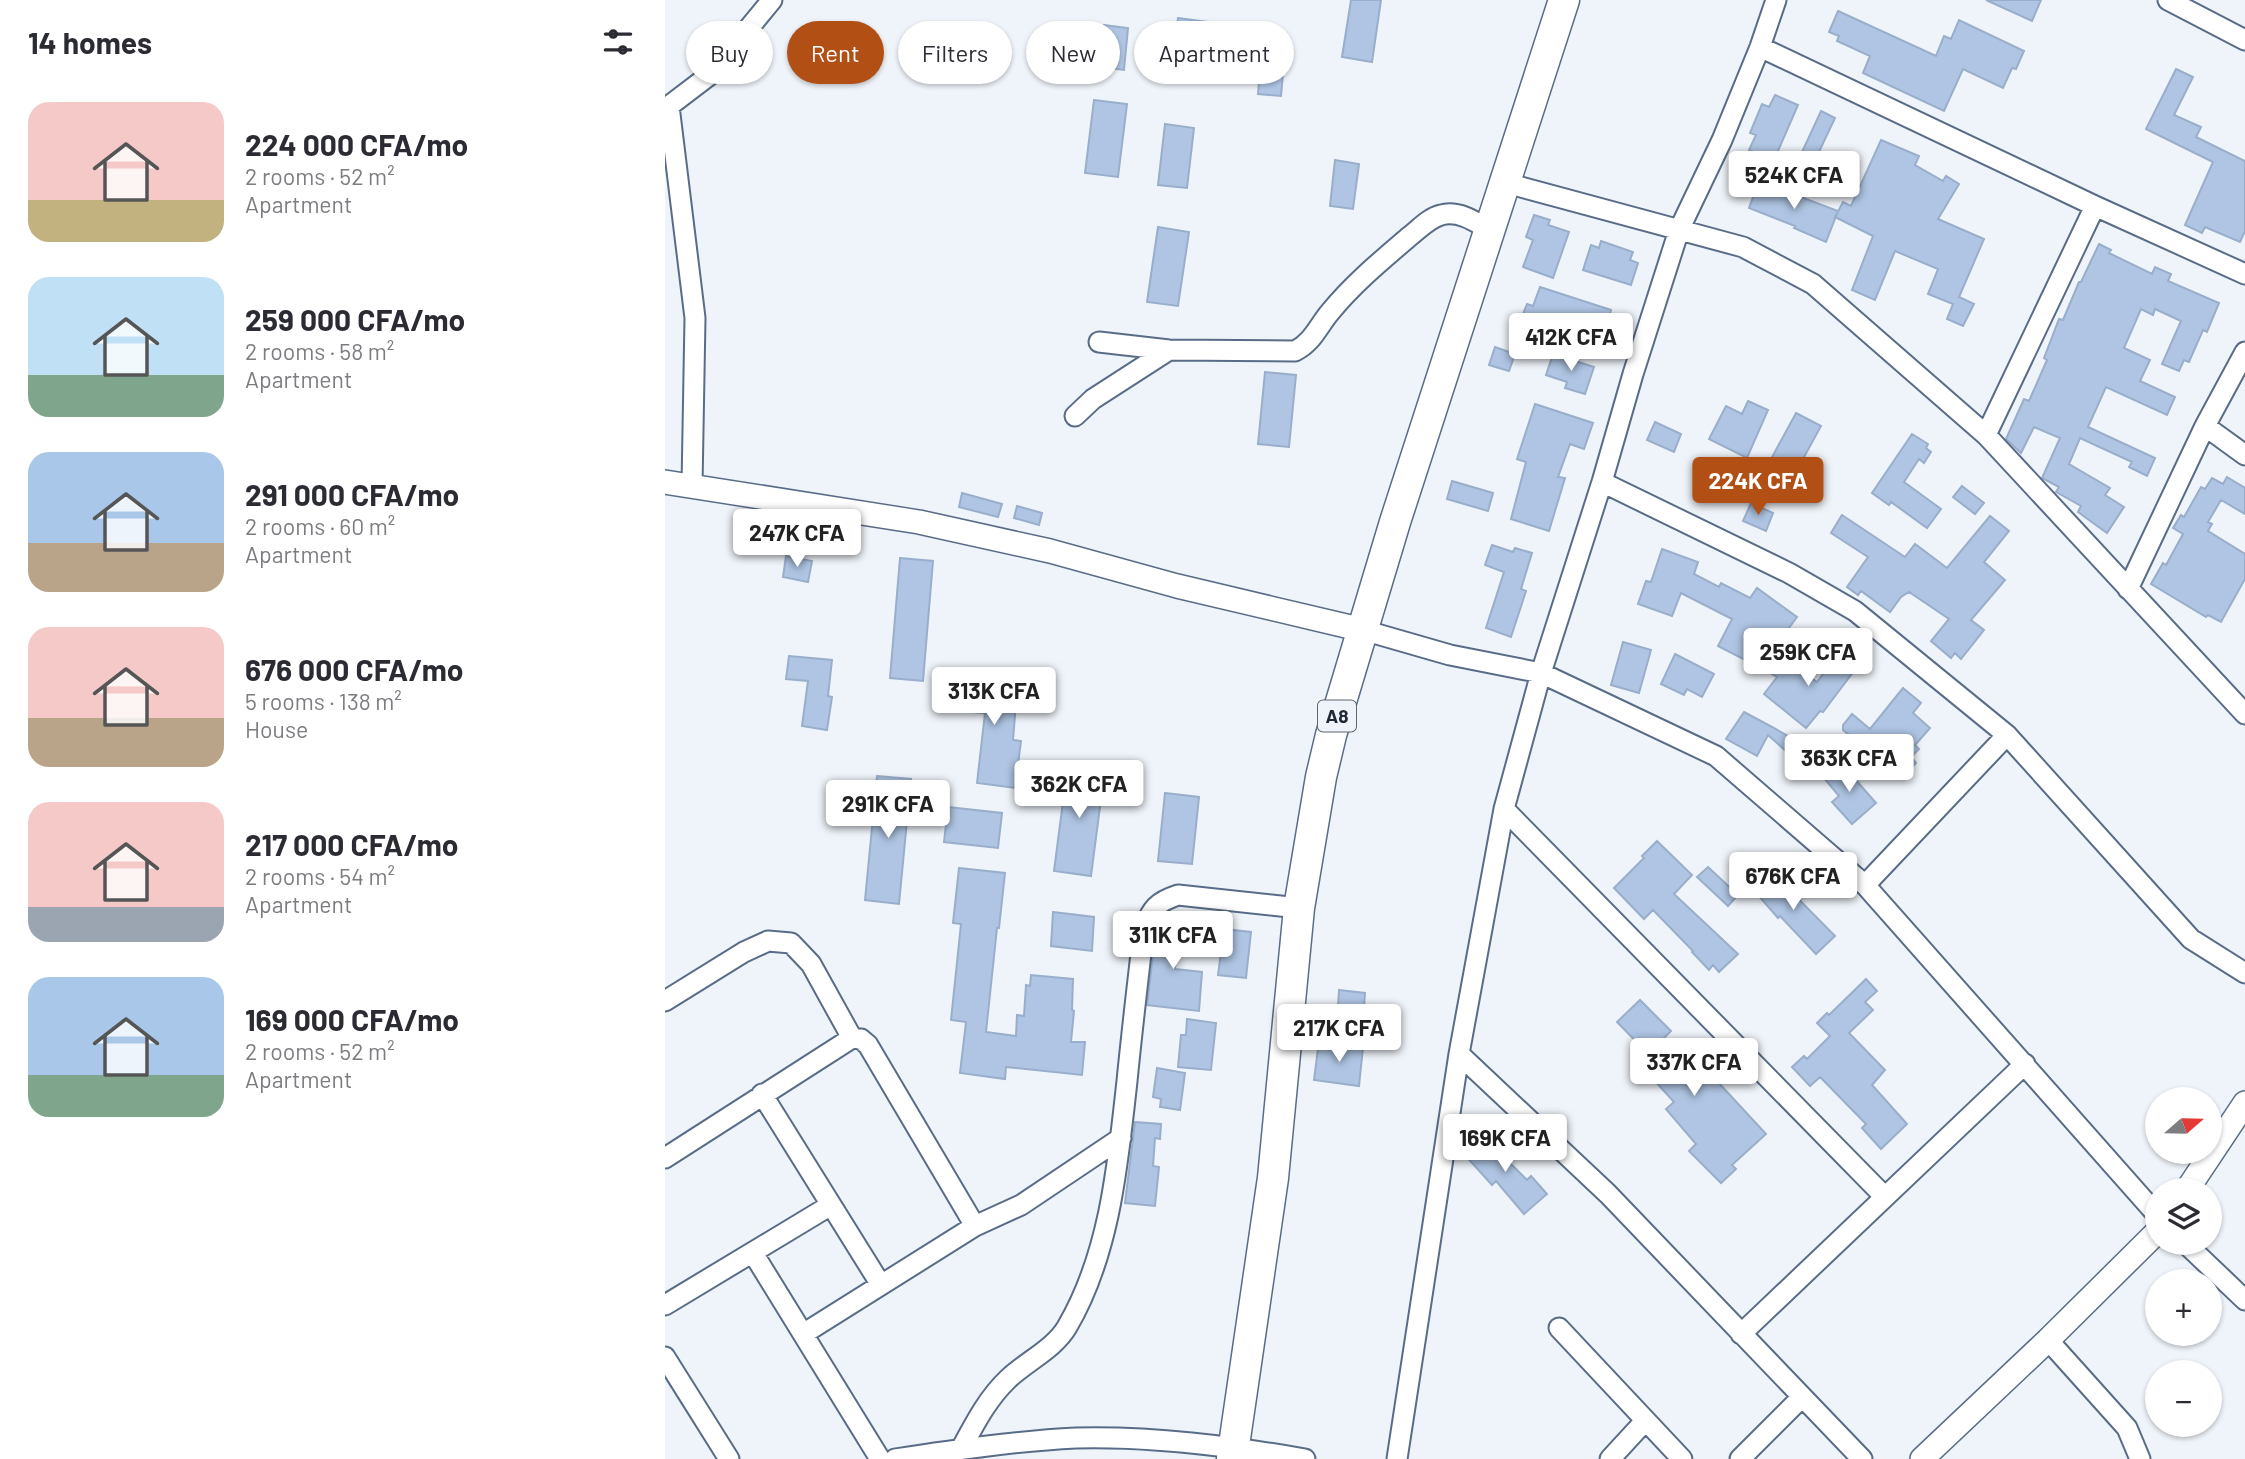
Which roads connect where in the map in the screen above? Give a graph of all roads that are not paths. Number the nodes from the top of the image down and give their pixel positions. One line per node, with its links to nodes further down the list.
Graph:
1 (772, 0): 7 (street)
2 (1564, 0): 8 (main road, A8)
3 (1776, 0): 6 (street)
4 (2168, 0): 5 (street)
5 (2245, 40)
6 (1760, 47): 9 (street); 10 (street)
7 (670, 154): 22 (street)
8 (1506, 183): 10 (street); 11 (main road, A8)
9 (2095, 206): 12 (street); 18 (street)
10 (1679, 230): 18 (street); 21 (street)
11 (1490, 231): 14 (street); 24 (main road, A8)
12 (2245, 274)
13 (1100, 342): 14 (street)
14 (1169, 350): 16 (street)
15 (2245, 352): 17 (street)
16 (1075, 416)
17 (2205, 426): 19 (street); 23 (street)
18 (1986, 435): 23 (street)
19 (2245, 455)
20 (665, 482): 22 (street)
21 (1602, 482): 25 (street); 27 (street)
22 (692, 486): 24 (street)
23 (2128, 589): 26 (street)
24 (1363, 630): 25 (street); 30 (main road, A8)
25 (1541, 673): 28 (street); 29 (street)
26 (2245, 714)
27 (2007, 735): 29 (street); 31 (street)
28 (1504, 808): 34 (street); 41 (street)
29 (1865, 885): 35 (street)
30 (1299, 908): 38 (street); 59 (main road, A8)
31 (2245, 973)
32 (665, 1001): 33 (street)
33 (852, 1038): 36 (street); 44 (street)
34 (1459, 1054): 53 (street); 64 (street)
35 (2025, 1064): 41 (street); 42 (street)
36 (762, 1094): 39 (street); 43 (street)
37 (2245, 1103): 40 (street)
38 (1121, 1138): 44 (street); 58 (street)
39 (665, 1158)
40 (2195, 1178)
41 (1884, 1196): 53 (street)
42 (2145, 1201)
43 (831, 1205): 46 (street); 48 (street)
44 (975, 1226): 48 (street)
45 (2145, 1244): 54 (street)
46 (753, 1254): 50 (street); 52 (street)
47 (2198, 1255): 49 (street)
48 (881, 1285): 52 (street)
49 (2245, 1300)
50 (665, 1305)
51 (1559, 1328): 57 (street)
52 (803, 1334): 61 (street)
53 (1741, 1334): 56 (street)
54 (2048, 1340): 69 (street); 70 (street)
55 (665, 1357): 60 (street)
56 (1802, 1397): 67 (street); 68 (street)
57 (1645, 1421): 65 (street); 66 (street)
58 (961, 1449): 59 (street); 62 (street)
59 (1233, 1453): 63 (street)
60 (729, 1459)
61 (880, 1459)
62 (895, 1459)
63 (1305, 1459)
64 (1397, 1459)
65 (1610, 1459)
66 (1682, 1459)
67 (1739, 1459)
68 (1862, 1459)
69 (1922, 1459)
70 (2140, 1459)

